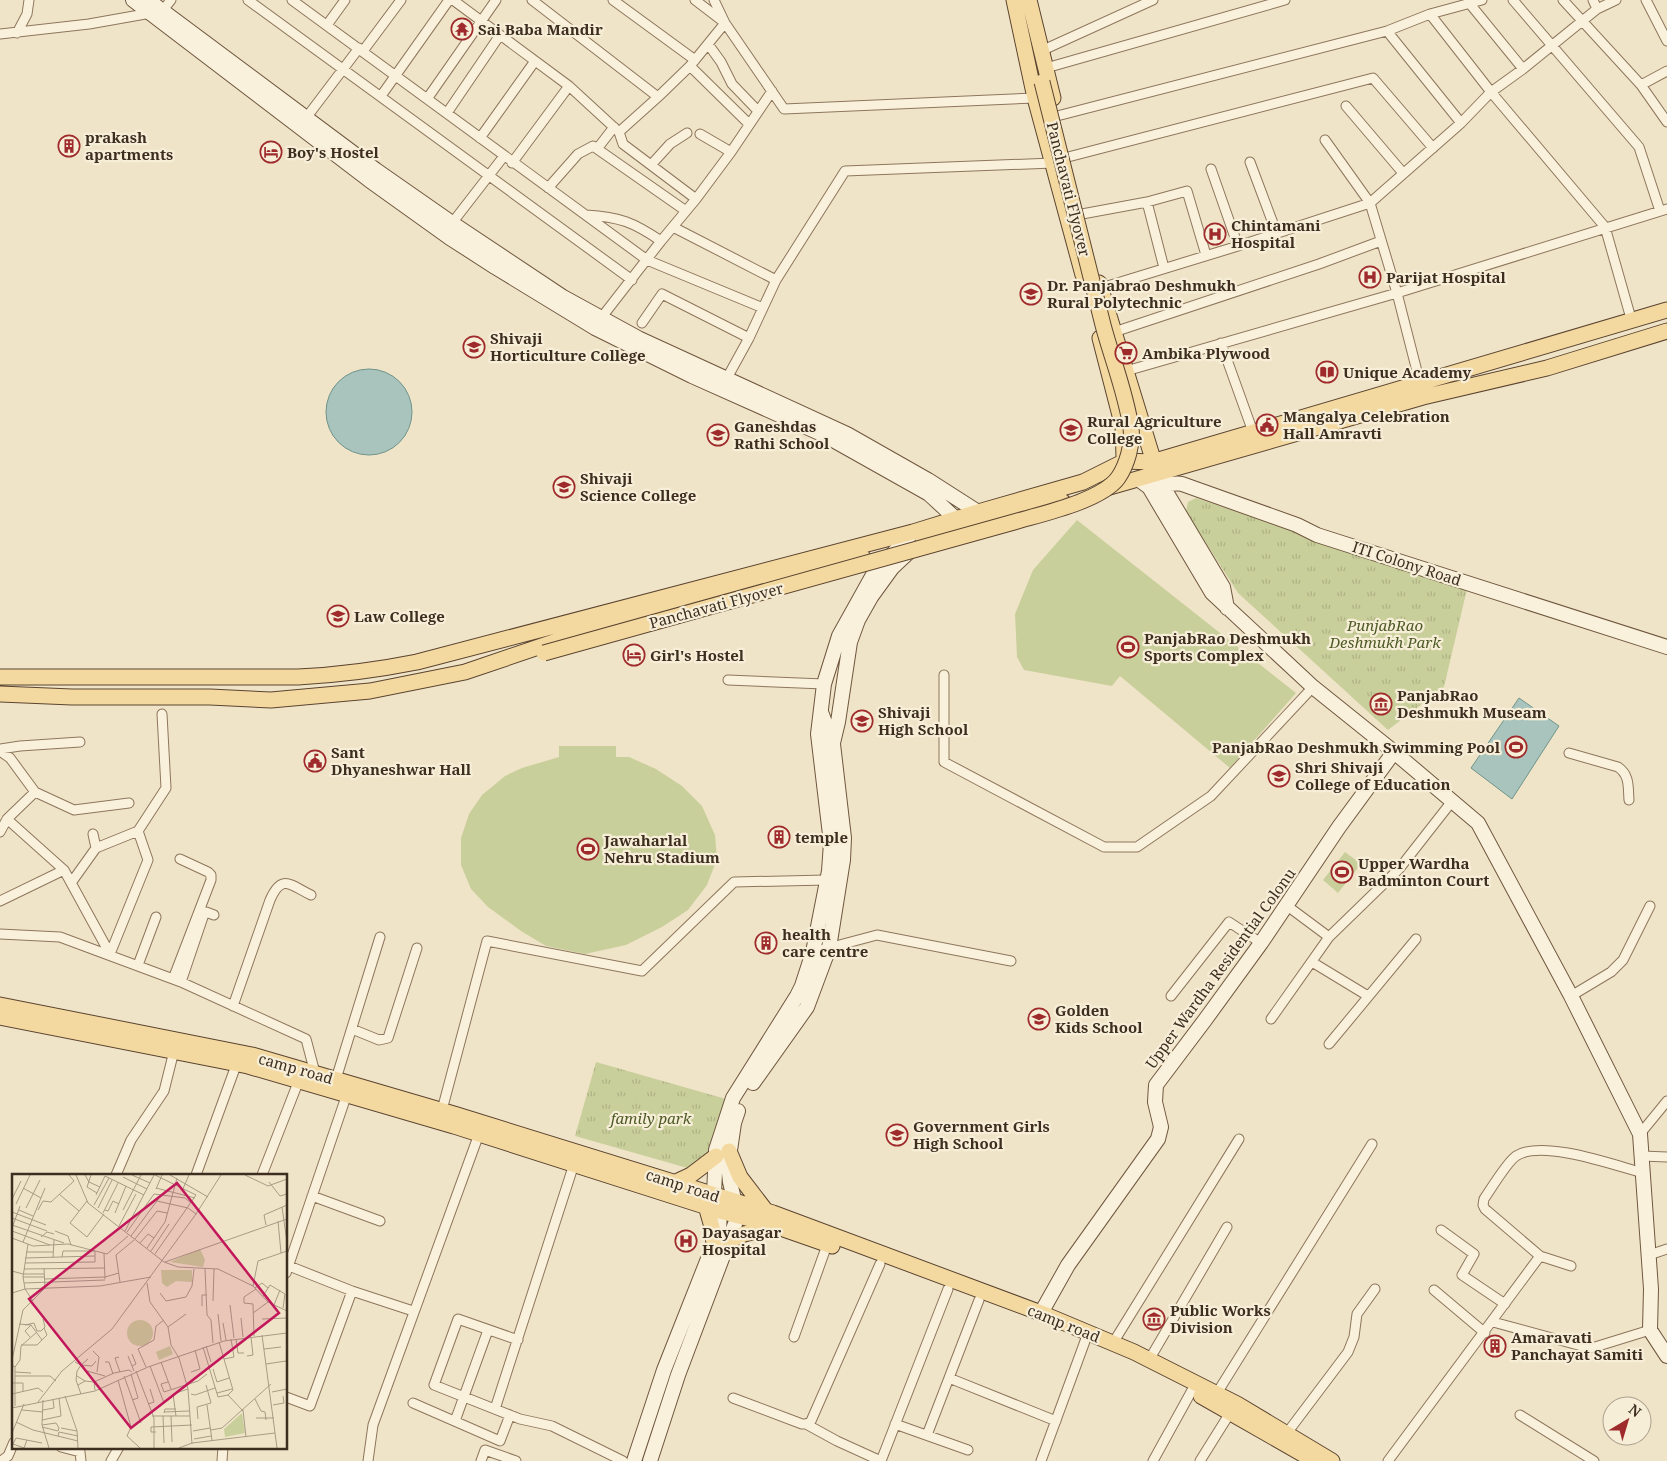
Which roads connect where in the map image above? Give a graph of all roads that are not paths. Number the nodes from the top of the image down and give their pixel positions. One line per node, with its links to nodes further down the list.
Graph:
1 (29, 0): 33 (street)
2 (133, 0): 25 (street)
3 (248, 0): 44 (street)
4 (294, 0): 31 (street)
5 (345, 0): 31 (street)
6 (401, 0): 39 (street)
7 (449, 0): 46 (street)
8 (453, 0): 28 (street)
9 (496, 0): 28 (street)
10 (532, 0): 52 (street)
11 (613, 0): 41 (street)
12 (695, 0): 30 (street)
13 (714, 0): 30 (street)
14 (1014, 0): 53 (main road)
15 (1030, 0): 42 (main road)
16 (1153, 0): 42 (street)
17 (1285, 0): 42 (street)
18 (1482, 0): 24 (street)
19 (1513, 0): 38 (street)
20 (1563, 0): 29 (street)
21 (1593, 0): 26 (street)
22 (1616, 0): 26 (street)
23 (1646, 0): 36 (street)
24 (1470, 4): 27 (street); 43 (street)
25 (158, 6): 33 (street); 59 (street)
26 (1597, 9): 29 (street)
27 (1430, 14): 32 (street); 50 (street)
28 (481, 20): 35 (street); 54 (street)
29 (1582, 21): 38 (street); 47 (street)
30 (724, 23): 37 (street); 49 (street)
31 (327, 25): 39 (street)
32 (1387, 31): 58 (street); 60 (street)
33 (17, 33): 34 (street)
34 (0, 34)
35 (500, 35): 40 (street); 57 (street)
36 (1667, 41)
37 (708, 44): 41 (street); 56 (street)
38 (1552, 46): 43 (street); 84 (street)
39 (361, 50): 44 (street); 46 (street)
40 (535, 61): 48 (street); 66 (street)
41 (692, 63): 52 (street); 62 (street)
42 (1043, 66): 58 (main road); 123 (main road, Panchavati Flyover, bridge)
43 (1523, 69): 50 (street)
44 (344, 70): 51 (street); 59 (street)
45 (1667, 71): 47 (street)
46 (395, 75): 51 (street); 54 (street)
47 (1641, 85): 61 (street)
48 (569, 86): 63 (street); 74 (street)
49 (772, 91): 53 (street); 56 (street)
50 (1491, 92): 60 (street); 89 (street)
51 (381, 96): 79 (street)
52 (658, 97): 63 (street)
53 (1035, 98): 75 (main road)
54 (428, 99): 57 (street)
55 (1346, 106): 78 (street)
56 (758, 111): 62 (street)
57 (447, 113): 66 (street)
58 (1057, 116): 72 (main road)
59 (303, 122): 90 (street)
60 (1460, 122): 68 (street)
61 (1667, 122)
62 (749, 124): 70 (street)
63 (616, 129): 69 (street); 76 (street)
64 (687, 133): 76 (street)
65 (700, 134): 70 (street)
66 (480, 138): 71 (street)
67 (1325, 140): 83 (street)
68 (1433, 148): 72 (street); 78 (street)
69 (597, 149): 80 (street); 85 (street)
70 (731, 152): 81 (street)
71 (504, 156): 74 (street); 79 (street)
72 (1068, 157): 86 (main road)
73 (1250, 162): 91 (street)
74 (512, 163): 80 (street)
75 (1053, 163): 99 (street); 115 (main road)
76 (651, 165): 81 (street)
77 (1211, 170): 94 (street)
78 (1403, 173): 83 (street)
79 (489, 176): 90 (street); 98 (street)
80 (548, 188): 87 (street)
81 (696, 199): 85 (street)
82 (1147, 202): 86 (street); 95 (street); 97 (street)
83 (1370, 203): 91 (street); 93 (street)
84 (1664, 210): 89 (street)
85 (686, 211): 88 (street)
86 (1082, 214): 100 (main road)
87 (586, 215): 92 (street); 96 (street)
88 (672, 227): 92 (street); 99 (street)
89 (1605, 227): 101 (street); 105 (street)
90 (448, 228): 104 (street)
91 (1277, 234): 94 (street)
92 (661, 241): 96 (street)
93 (1381, 241): 101 (street); 108 (street)
94 (1238, 246): 95 (street)
95 (1206, 255): 97 (street)
96 (647, 260): 98 (street); 102 (street)
97 (1164, 268): 100 (street)
98 (632, 280): 104 (street)
99 (776, 280): 102 (street)
100 (1100, 288): 108 (main road)
101 (1397, 293): 110 (street); 113 (street)
102 (763, 308): 109 (street)
103 (1667, 310): 105 (main road)
104 (598, 322): 112 (street); 114 (street)
105 (1632, 322): 113 (main road)
106 (642, 323): 109 (street)
107 (1667, 331): 116 (main road)
108 (1114, 332): 111 (main road)
109 (749, 338): 112 (street)
110 (1221, 343): 111 (street); 116 (street)
111 (1126, 371): 118 (main road)
112 (726, 378): 114 (street)
113 (1420, 384): 116 (main road)
114 (771, 405): 120 (street); 121 (street)
115 (1124, 427): 117 (main road); 119 (main road)
116 (1264, 434): 118 (main road)
117 (1124, 461): 118 (main road); 118 (main road); 119 (main road)
118 (1153, 477): 120 (main road); 124 (street, ITI Colony Road); 130 (street)
119 (1082, 482): 120 (main road)
120 (982, 517): 121 (main road)
121 (958, 524): 122 (main road); 123 (main road)
122 (913, 532): 123 (street); 127 (main road)
123 (904, 549): 125 (main road); 125 (main road, Panchavati Flyover, bridge); 129 (street); 135 (street, Panchavati Flyover)
124 (1667, 647)
125 (524, 652): 131 (main road)
126 (944, 675): 130 (street)
127 (7, 677): 131 (main road)
128 (728, 680): 129 (street)
129 (824, 684): 132 (street)
130 (1313, 687): 137 (street)
131 (6, 694)
132 (821, 712): 135 (street); 150 (street)
133 (162, 714): 145 (street)
134 (80, 742): 136 (street)
135 (833, 744): 164 (street)
136 (0, 750): 139 (street)
137 (1394, 752): 140 (street); 154 (street, Upper Wardha Residential Colonu)
138 (1569, 753): 141 (street)
139 (35, 792): 142 (street); 143 (street)
140 (1453, 800): 160 (street); 173 (street)
141 (1629, 800)
142 (129, 802)
143 (7, 819): 144 (street); 149 (street)
144 (0, 832)
145 (138, 832): 147 (street); 166 (street)
146 (93, 834): 147 (street)
147 (96, 848): 151 (street)
148 (180, 859): 170 (street)
149 (64, 870): 151 (street); 153 (street)
150 (826, 880): 165 (street); 187 (street)
151 (71, 883): 166 (street)
152 (311, 895): 175 (street)
153 (0, 901)
154 (1286, 905): 160 (street); 162 (street, Upper Wardha Residential Colonu)
155 (1650, 906): 173 (street)
156 (214, 915): 170 (street)
157 (156, 917): 169 (street)
158 (0, 934): 166 (street)
159 (380, 937): 178 (street)
160 (1329, 937): 168 (street)
161 (1416, 939): 172 (street)
162 (1261, 943): 171 (street); 227 (street, Upper Wardha Residential Colonu)
163 (417, 948): 178 (street)
164 (830, 948): 165 (street); 167 (street); 192 (street)
165 (813, 952): 192 (street)
166 (110, 954): 169 (street)
167 (1011, 961)
168 (1312, 962): 172 (street); 177 (street)
169 (138, 965): 170 (street)
170 (177, 980): 175 (street)
171 (1171, 996)
172 (1368, 996): 180 (street)
173 (1571, 996): 189 (street)
174 (0, 1005): 179 (main road, camp road)
175 (233, 1006): 183 (street)
176 (0, 1017): 179 (main road, camp road)
177 (1271, 1019)
178 (352, 1029): 185 (street)
179 (124, 1035): 181 (main road, camp road); 182 (main road, camp road)
180 (1329, 1044)
181 (174, 1051): 182 (main road, camp road); 197 (street)
182 (239, 1058): 183 (main road, camp road); 184 (main road, camp road); 198 (street)
183 (315, 1073): 185 (main road, camp road)
184 (299, 1080): 185 (main road, camp road); 199 (street)
185 (345, 1086): 187 (main road, camp road); 188 (main road, camp road); 202 (street)
186 (1667, 1101): 189 (street)
187 (442, 1110): 200 (main road, camp road)
188 (479, 1134): 195 (main road, camp road); 226 (street)
189 (1640, 1134): 193 (street)
190 (1239, 1139): 235 (street)
191 (1372, 1144): 240 (street)
192 (723, 1153): 200 (main road); 201 (street); 203 (street); 205 (main road)
193 (1642, 1156): 194 (street); 196 (street)
194 (1667, 1157)
195 (574, 1164): 204 (main road, camp road); 234 (street)
196 (1644, 1173): 214 (street); 215 (street)
197 (116, 1174)
198 (196, 1174)
199 (262, 1174)
200 (676, 1182): 201 (main road, camp road)
201 (714, 1194): 203 (main road, camp road); 204 (street)
202 (312, 1196): 207 (street); 218 (street)
203 (734, 1201): 205 (main road, camp road); 206 (street)
204 (713, 1209): 206 (main road, camp road); 211 (main road)
205 (766, 1211): 227 (main road, camp road)
206 (738, 1216): 208 (main road, camp road); 211 (street)
207 (380, 1221)
208 (777, 1227): 211 (main road); 212 (main road, camp road)
209 (1228, 1227): 237 (street)
210 (1441, 1230): 225 (street)
211 (722, 1242): 268 (street); 269 (street)
212 (827, 1244): 216 (main road, camp road); 233 (street)
213 (1667, 1248): 214 (street)
214 (1649, 1255): 230 (street)
215 (1540, 1256): 217 (street); 225 (street)
216 (880, 1264): 220 (main road, camp road); 251 (street)
217 (1571, 1266)
218 (288, 1267)
219 (288, 1270): 223 (street)
220 (948, 1288): 224 (main road, camp road); 252 (street)
221 (1375, 1289): 253 (street)
222 (1434, 1290): 231 (street)
223 (352, 1291): 226 (street); 243 (street)
224 (979, 1300): 232 (main road, camp road); 238 (street)
225 (1505, 1304): 228 (street)
226 (413, 1311): 264 (street)
227 (1041, 1314): 232 (main road, camp road)
228 (1493, 1322): 230 (street); 231 (street)
229 (488, 1330): 234 (street); 241 (street); 241 (street)
230 (1650, 1330): 236 (street)
231 (1485, 1333): 275 (street)
232 (1087, 1336): 235 (main road, camp road); 239 (main road, camp road); 250 (street)
233 (794, 1337)
234 (518, 1340): 245 (street)
235 (1113, 1344): 237 (main road, camp road)
236 (1667, 1356)
237 (1149, 1360): 239 (main road, camp road)
238 (949, 1378): 250 (street); 254 (street)
239 (1194, 1387): 240 (main road, camp road); 246 (main road, camp road); 271 (street)
240 (1217, 1393): 253 (main road, camp road)
241 (464, 1397): 245 (street); 249 (street)
242 (733, 1398): 251 (street)
243 (288, 1399)
244 (413, 1403): 249 (street)
245 (495, 1409): 247 (street)
246 (1230, 1413): 272 (street); 273 (main road, camp road)
247 (510, 1415): 249 (street); 267 (street)
248 (1520, 1415): 276 (street)
249 (455, 1421)
250 (1056, 1421): 270 (street)
251 (806, 1424): 252 (street)
252 (895, 1424): 254 (street)
253 (1287, 1433): 274 (main road, camp road)
254 (926, 1434): 259 (street)
255 (12, 1447): 260 (street)
256 (65, 1448): 261 (street)
257 (118, 1448): 262 (street)
258 (223, 1448): 263 (street)
259 (968, 1450)
260 (1, 1461)
261 (81, 1461)
262 (111, 1461)
263 (222, 1461)
264 (368, 1461)
265 (481, 1461): 266 (street)
266 (516, 1461)
267 (623, 1461)
268 (634, 1461)
269 (650, 1461)
270 (1041, 1461)
271 (1152, 1461)
272 (1200, 1461)
273 (1314, 1461)
274 (1332, 1461)
275 (1388, 1461)
276 (1594, 1461)

